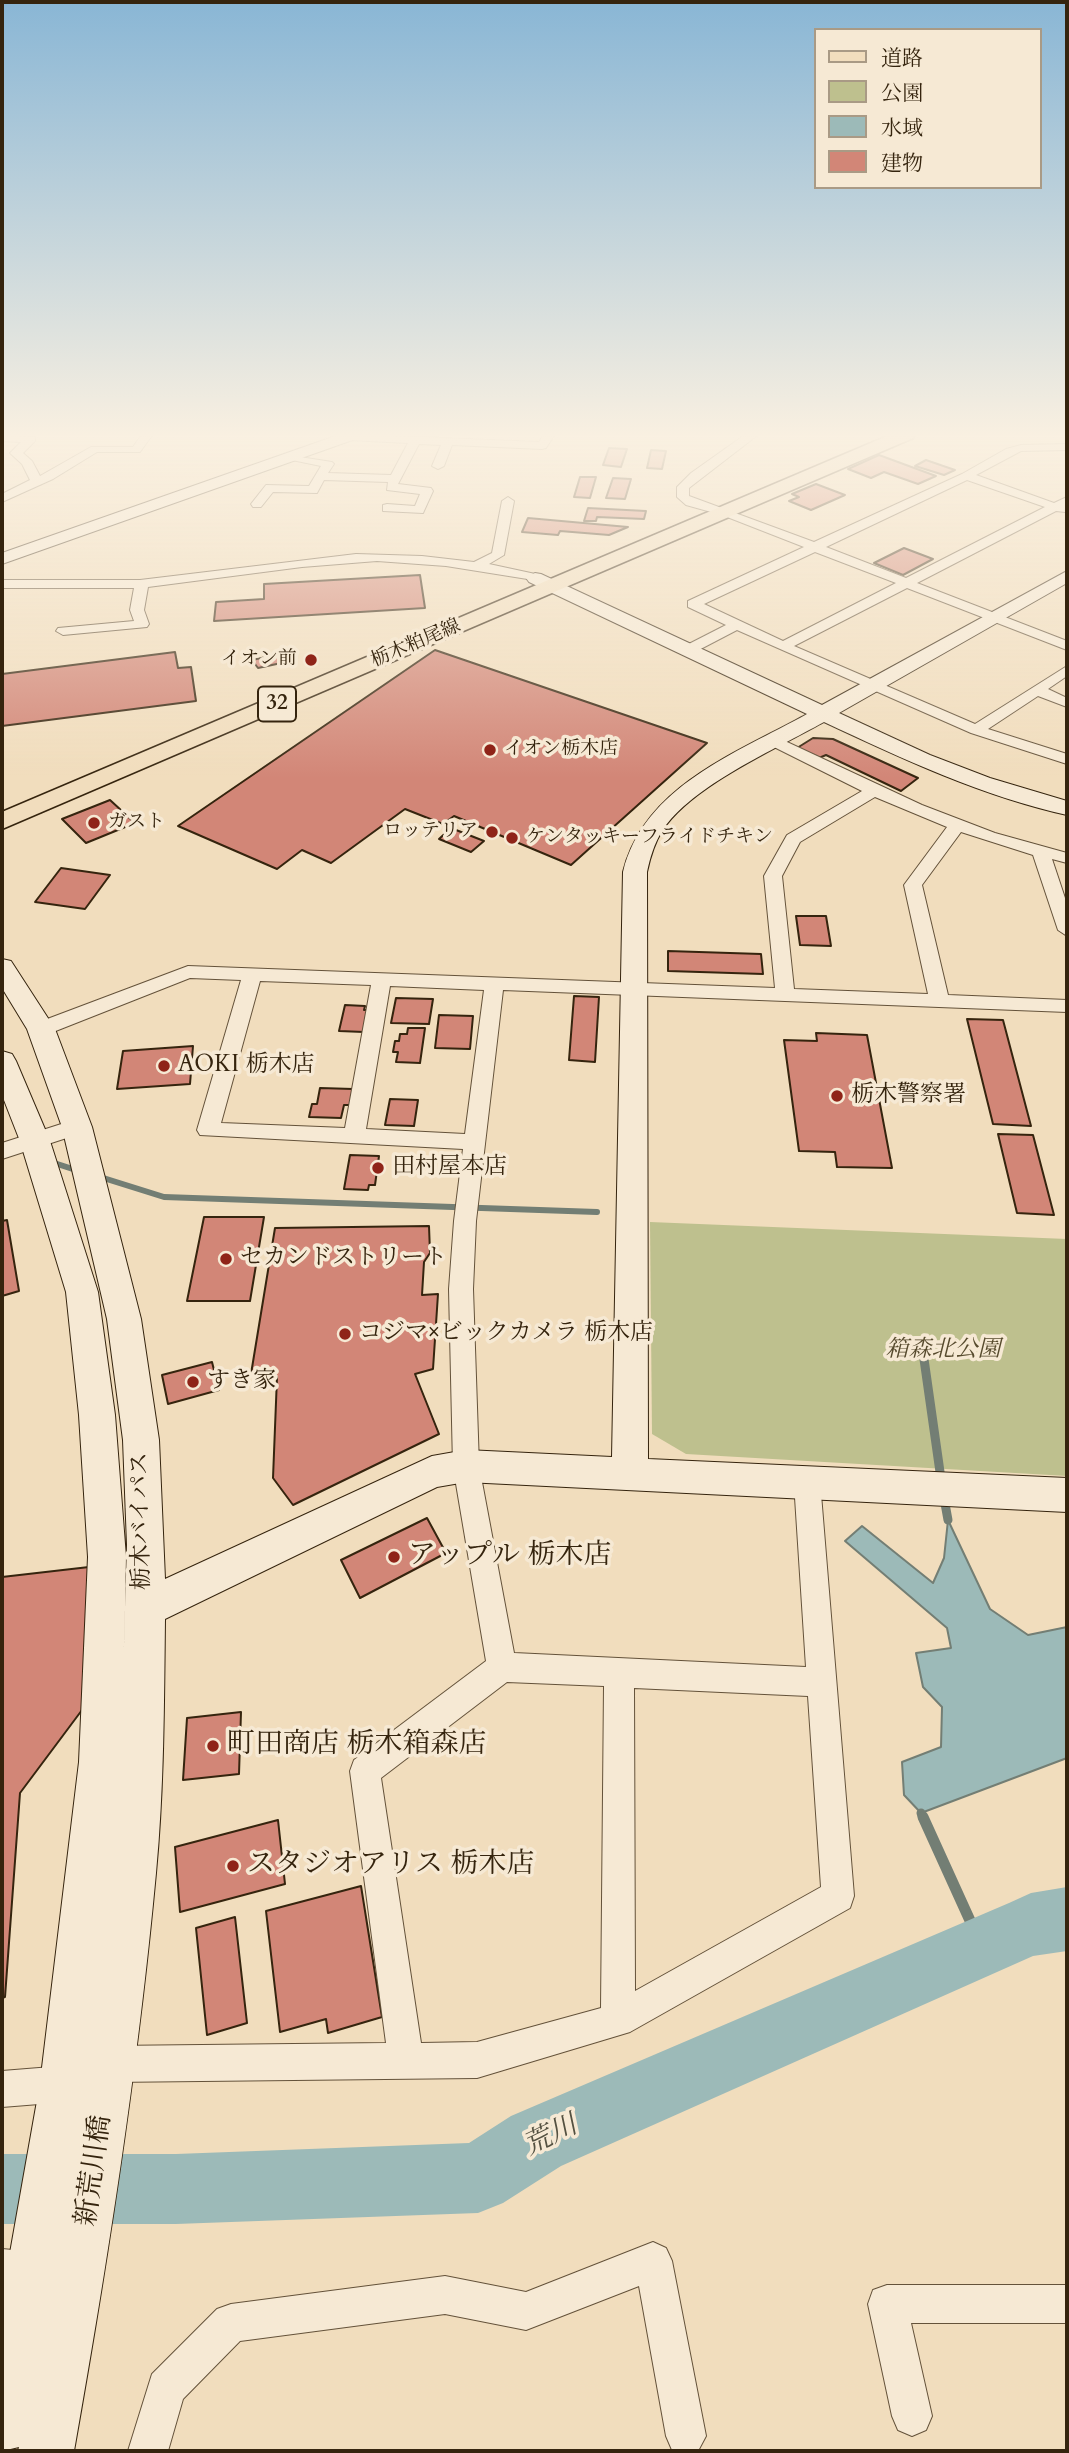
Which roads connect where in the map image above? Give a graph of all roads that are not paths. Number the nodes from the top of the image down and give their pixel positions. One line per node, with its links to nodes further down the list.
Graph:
1 (32, 548): 8 (street)
2 (499, 548): 9 (street)
3 (617, 548): 11 (main road, 栃木粕尾線 / 32)
4 (631, 548): 11 (main road, 栃木粕尾線 / 32)
5 (812, 548): 16 (street)
6 (819, 548): 12 (street)
7 (975, 548): 12 (street)
8 (2, 559)
9 (476, 566): 11 (street); 14 (street)
10 (1067, 576): 15 (street)
11 (544, 582): 20 (street); 30 (main road, 栃木粕尾線 / 32); 32 (main road, 栃木粕尾線 / 32)
12 (905, 582): 15 (street); 18 (street)
13 (2, 584): 14 (street)
14 (142, 584): 17 (street)
15 (995, 618): 19 (street); 22 (street)
16 (737, 625): 18 (street); 20 (street)
17 (63, 631)
18 (783, 646): 22 (street)
19 (1067, 646)
20 (686, 650): 25 (street)
21 (1067, 670): 23 (street)
22 (871, 685): 25 (street); 26 (street)
23 (1037, 690): 24 (street); 26 (street)
24 (1067, 702)
25 (821, 712): 27 (street); 31 (street)
26 (976, 730): 28 (street)
27 (772, 740): 29 (street); 41 (street)
28 (1067, 759)
29 (872, 792): 33 (street); 42 (street)
30 (2, 800)
31 (1067, 808)
32 (2, 821)
33 (956, 827): 34 (street); 43 (street)
34 (1041, 852): 35 (street); 36 (street)
35 (1067, 858)
36 (1067, 930)
37 (2, 967): 45 (street, 栃木バイパス)
38 (251, 974): 39 (street); 45 (street); 48 (street)
39 (382, 979): 40 (street); 48 (street)
40 (494, 983): 41 (street); 49 (street)
41 (633, 988): 42 (street); 52 (street)
42 (785, 994): 43 (street)
43 (939, 1000): 44 (street)
44 (1067, 1006)
45 (41, 1029): 47 (street, 栃木バイパス)
46 (2, 1061): 50 (street, 栃木バイパス)
47 (77, 1127): 50 (street); 55 (street, 栃木バイパス)
48 (354, 1137): 49 (street)
49 (475, 1142): 51 (street)
50 (18, 1146): 62 (street, 栃木バイパス)
51 (466, 1466): 52 (street); 55 (street); 56 (street)
52 (629, 1473): 53 (street)
53 (807, 1482): 54 (street); 58 (street)
54 (1067, 1495)
55 (144, 1609): 62 (street, 栃木バイパス)
56 (502, 1667): 57 (street); 60 (street)
57 (619, 1672): 58 (street); 59 (street)
58 (822, 1682): 59 (street)
59 (618, 2020): 60 (street)
60 (406, 2061): 62 (street)
61 (2, 2088): 62 (street)
62 (85, 2088): 63 (street, 新荒川橋)
63 (40, 2258): 66 (street); 68 (street)
64 (1067, 2304): 65 (street)
65 (912, 2416)
66 (2, 2427)
67 (685, 2435): 69 (street)
68 (46, 2451)
69 (148, 2451)

